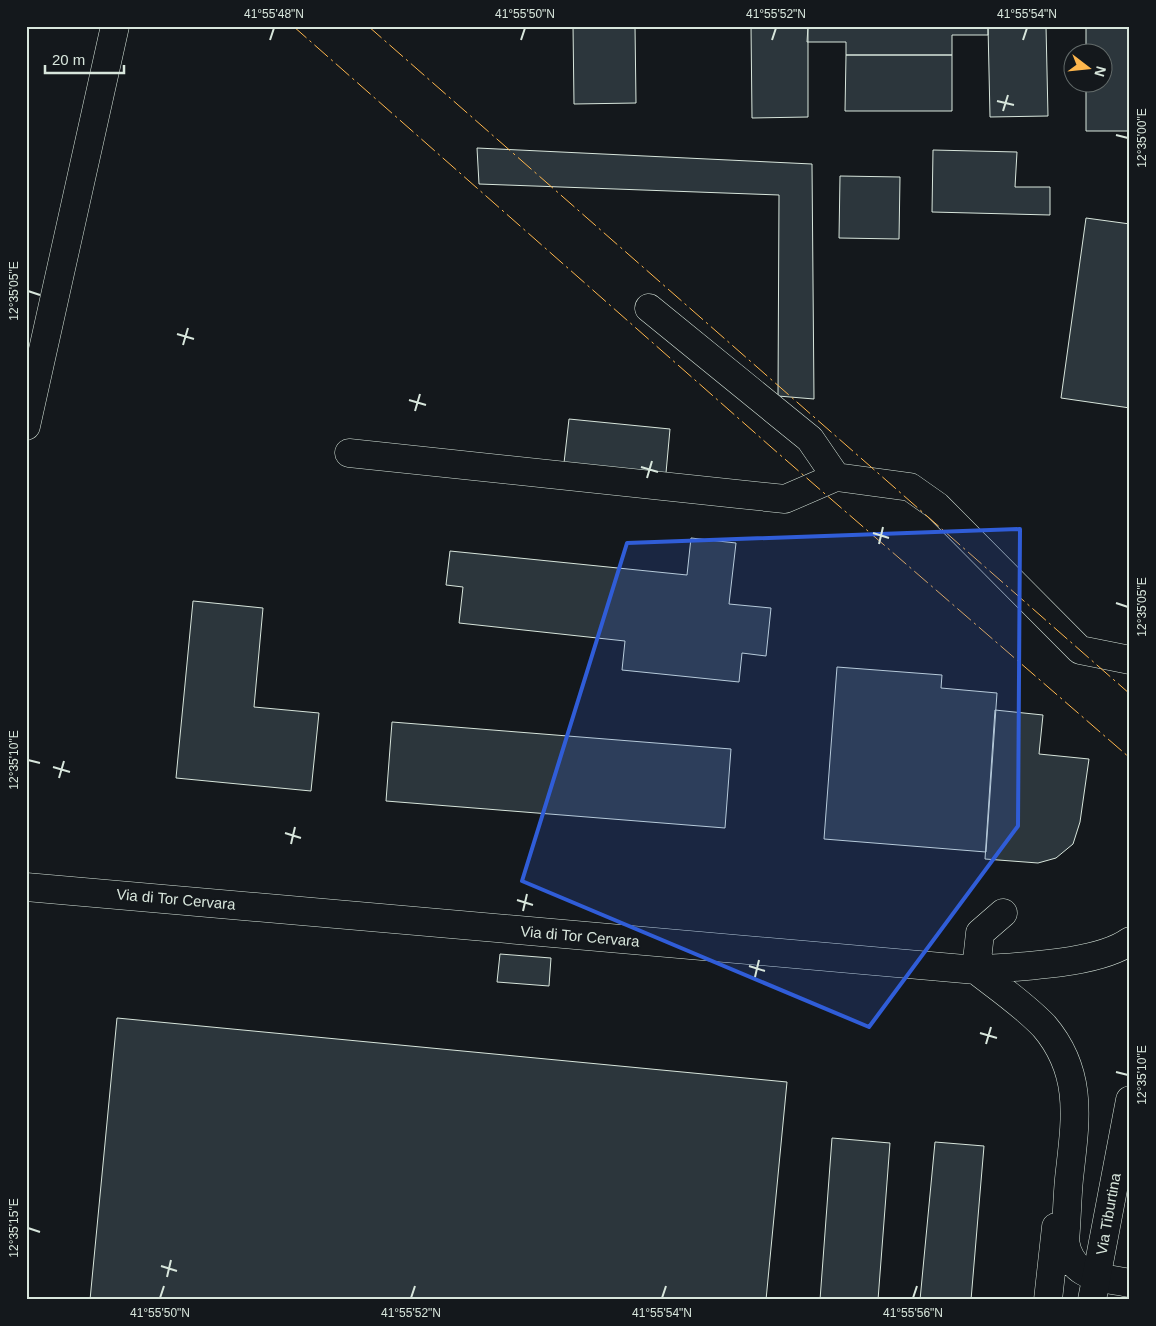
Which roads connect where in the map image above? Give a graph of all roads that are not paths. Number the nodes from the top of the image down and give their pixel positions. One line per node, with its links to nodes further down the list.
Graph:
1 (115, 26): 3 (street)
2 (649, 308): 5 (street)
3 (26, 426)
4 (349, 453): 5 (street)
5 (836, 477): 6 (street)
6 (1130, 660)
7 (26, 888): 10 (street, Via di Tor Cervara)
8 (1003, 913): 10 (street)
9 (1130, 941): 10 (street, Via di Tor Cervara)
10 (976, 970): 12 (street)
11 (1130, 1100): 14 (street, Via Tiburtina)
12 (1069, 1180): 14 (street); 15 (street)
13 (1130, 1283): 14 (street)
14 (1094, 1288)
15 (1048, 1300)

